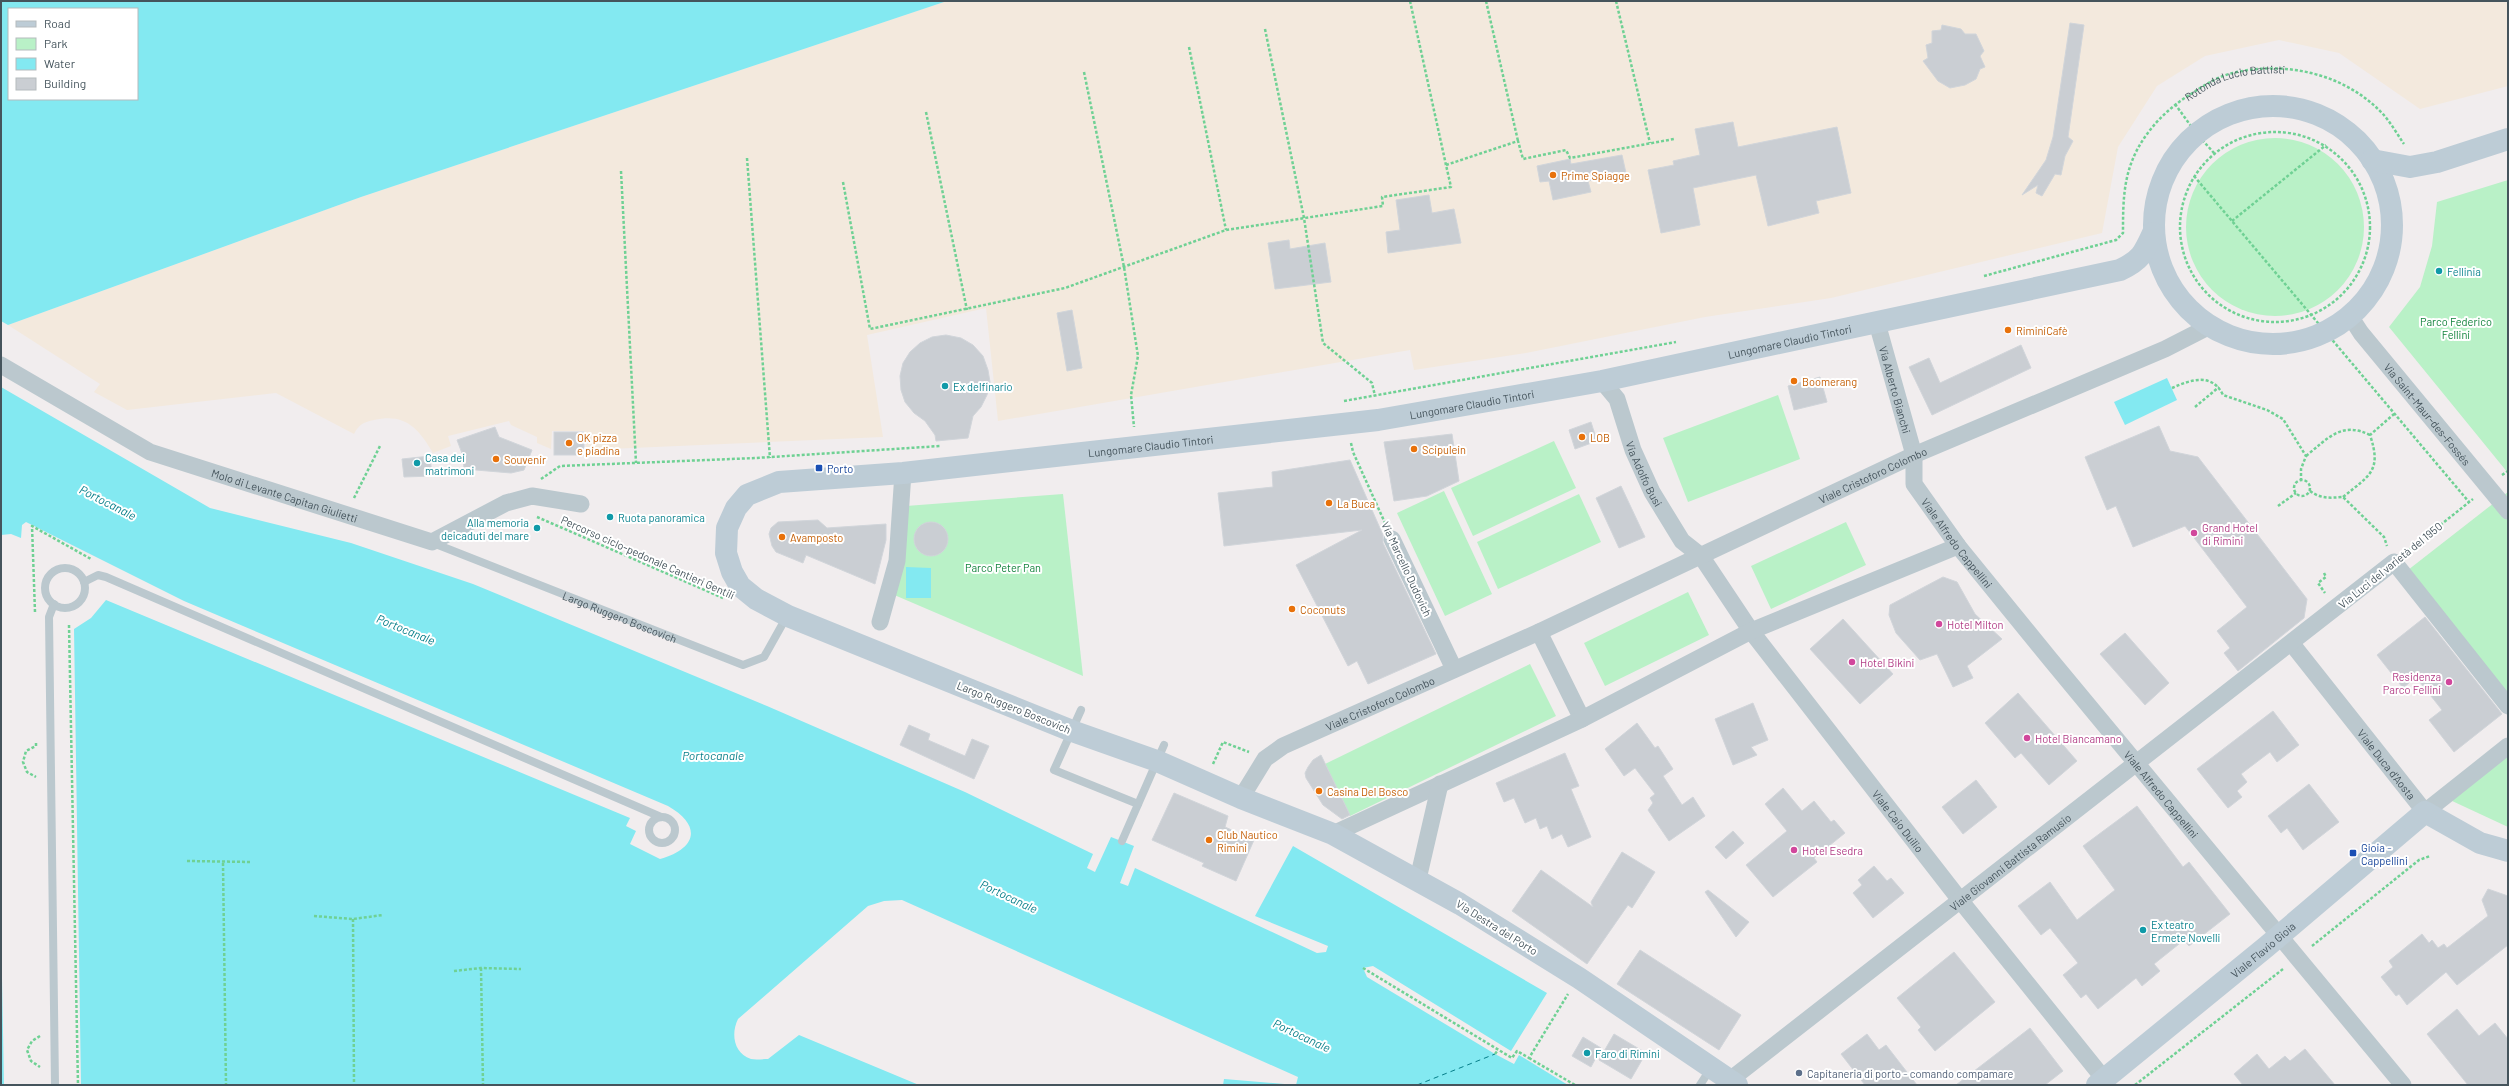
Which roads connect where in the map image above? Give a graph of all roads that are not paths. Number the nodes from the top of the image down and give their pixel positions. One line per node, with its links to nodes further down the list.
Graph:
1 (2508, 139): 2 (street)
2 (2372, 160): 3 (street); 4 (street)
3 (2153, 233): 5 (street, Lungomare Claudio Tintori); 6 (street)
4 (2350, 316): 6 (street); 13 (street, Via Saint-Maur-des-Fossés)
5 (1877, 323): 8 (street, Lungomare Claudio Tintori); 9 (street, Via Alberto Bianchi)
6 (2210, 326): 9 (street, Viale Cristoforo Colombo)
7 (1, 365): 15 (street, Molo di Levante Capitan Giulietti)
8 (1602, 381): 10 (street, Lungomare Claudio Tintori); 17 (street, Via Adolfo Busi)
9 (1914, 455): 16 (street, Viale Alfredo Cappellini); 17 (street, Viale Cristoforo Colombo)
10 (903, 473): 11 (street, Lungomare Claudio Tintori); 21 (street)
11 (763, 487): 20 (street, Largo Ruggero Boscovich)
12 (581, 504): 15 (street)
13 (2508, 510)
14 (1392, 539): 25 (street, Via Marcello Dudovich)
15 (432, 542): 20 (lane, Largo Ruggero Boscovich)
16 (1958, 546): 22 (street); 32 (street, Viale Alfredo Cappellini)
17 (1702, 556): 22 (street, Viale Caio Duilio); 23 (street, Viale Cristoforo Colombo)
18 (84, 582): 19 (lane); 19 (lane); 37 (lane)
19 (54, 604): 47 (lane)
20 (788, 616): 29 (street, Largo Ruggero Boscovich)
21 (880, 622)
22 (1751, 631): 28 (street); 42 (street, Viale Caio Duilio)
23 (1539, 632): 25 (street, Viale Cristoforo Colombo); 28 (street)
24 (2292, 644): 26 (street, Via Luci del varietà del 1950); 32 (street, Viale Giovanni Battista Ramusio); 36 (street, Viale Duca d'Aosta)
25 (1454, 669): 34 (street, Viale Cristoforo Colombo)
26 (2508, 706)
27 (1081, 710): 29 (lane)
28 (1582, 719): 33 (street)
29 (1072, 731): 31 (street, Largo Ruggero Boscovich); 35 (lane)
30 (2508, 746): 36 (street)
31 (1160, 753): 34 (street, Largo Ruggero Boscovich); 35 (lane)
32 (2135, 762): 42 (street, Viale Giovanni Battista Ramusio); 43 (street, Viale Alfredo Cappellini)
33 (1440, 784): 38 (street); 41 (street)
34 (1241, 798): 38 (street, Via Destra del Porto)
35 (1138, 804): 39 (lane)
36 (2425, 812): 40 (street, Viale Duca d'Aosta); 43 (street, Viale Flavio Gioia)
37 (661, 817)
38 (1333, 834): 41 (street, Via Destra del Porto)
39 (1122, 841)
40 (2508, 851)
41 (1418, 880): 44 (street, Via Destra del Porto)
42 (1960, 900): 45 (street, Viale Caio Duilio); 46 (street, Viale Giovanni Battista Ramusio)
43 (2279, 937): 45 (street, Viale Flavio Gioia); 48 (street, Viale Alfredo Cappellini)
44 (1705, 1076): 46 (street, Via Destra del Porto)
45 (2100, 1082)
46 (1734, 1083)
47 (55, 1085)
48 (2403, 1085)

